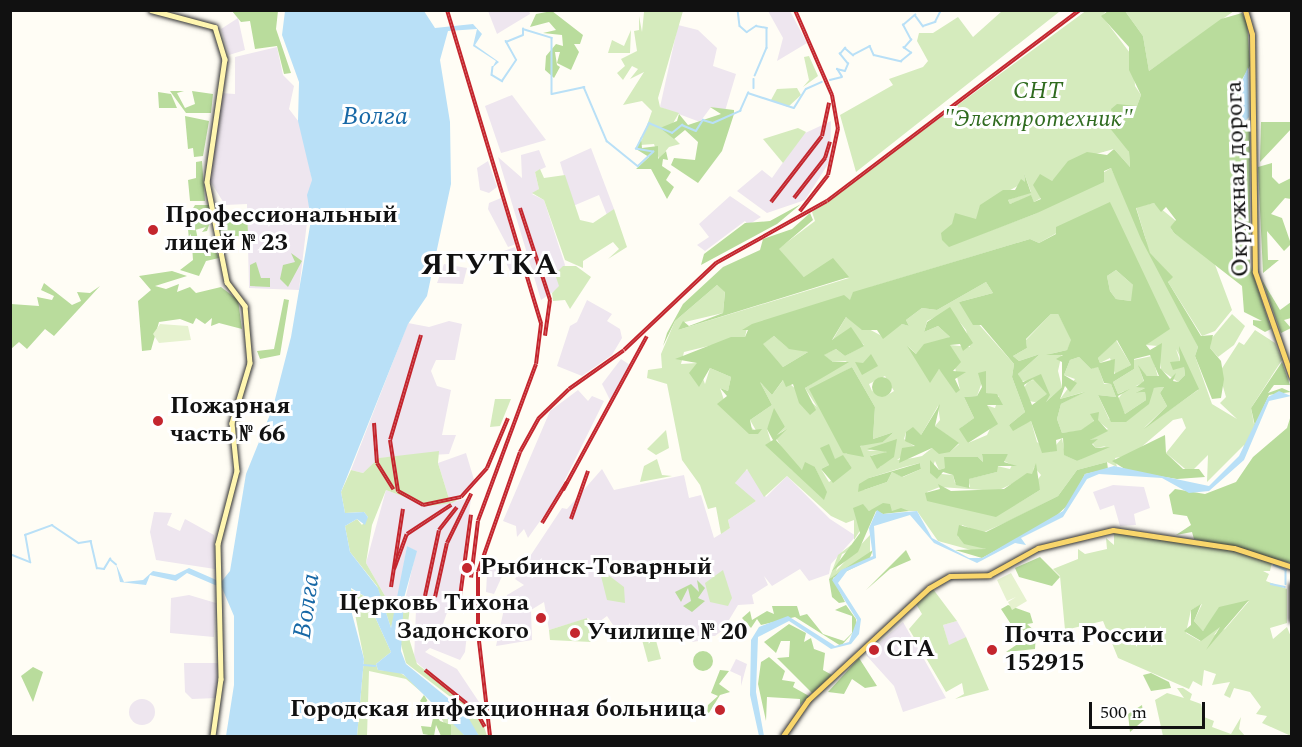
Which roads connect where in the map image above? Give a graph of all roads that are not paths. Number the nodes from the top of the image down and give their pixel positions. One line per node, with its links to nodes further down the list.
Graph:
1 (151, 10): 8 (main road)
2 (1246, 10): 3 (main road, Окружная дорога); 4 (main road, Окружная дорога)
3 (1292, 372)
4 (1292, 378)
5 (1292, 567): 9 (main road)
6 (1291, 586): 7 (main road)
7 (1292, 620)
8 (213, 736)
9 (783, 736)

